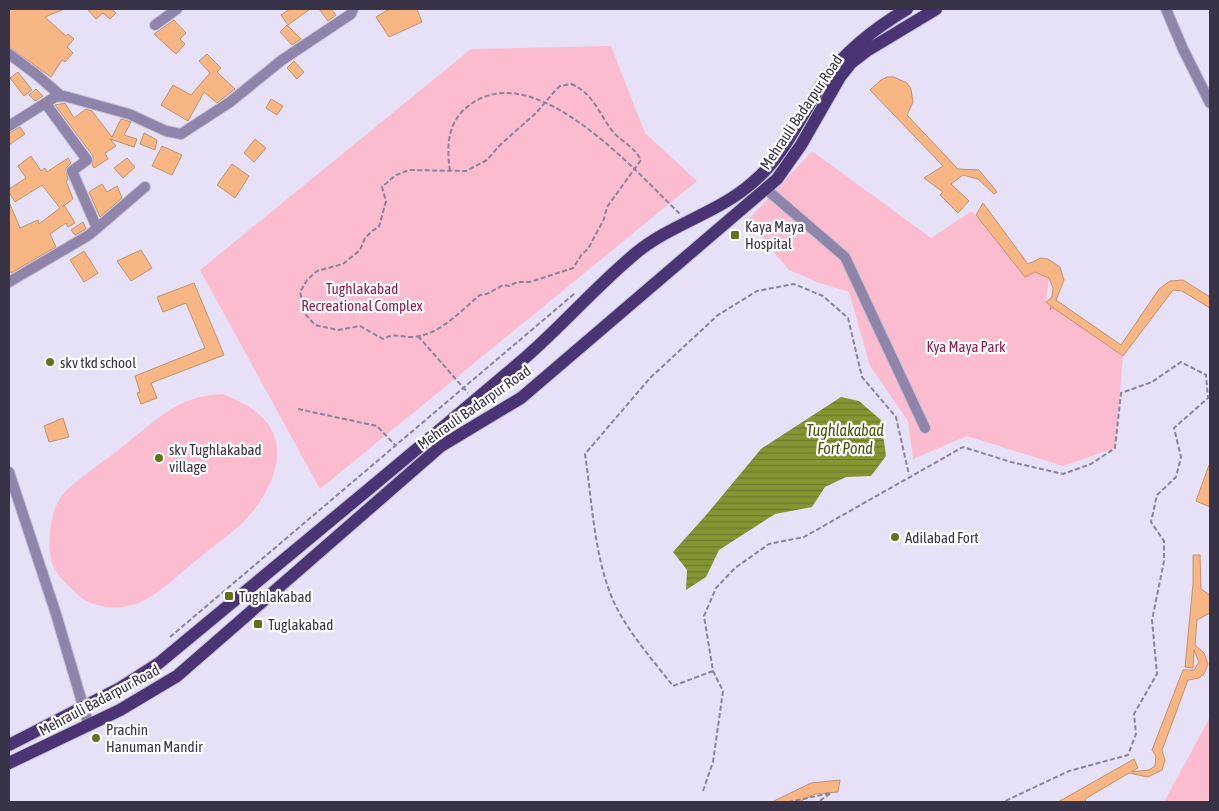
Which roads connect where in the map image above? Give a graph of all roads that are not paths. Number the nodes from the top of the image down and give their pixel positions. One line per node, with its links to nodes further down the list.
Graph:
1 (177, 9): 6 (street)
2 (353, 9): 8 (street)
3 (907, 9): 18 (main road, Mehrauli Badarpur Road)
4 (936, 9): 13 (main road, Mehrauli Badarpur Road)
5 (1166, 9): 9 (street)
6 (155, 25)
7 (9, 54): 8 (street)
8 (60, 95): 10 (street)
9 (1210, 103)
10 (46, 104): 11 (street); 14 (street)
11 (9, 126)
12 (145, 187): 14 (street)
13 (766, 189): 16 (street); 19 (main road, Mehrauli Badarpur Road)
14 (97, 228): 15 (street)
15 (9, 282)
16 (925, 428)
17 (9, 472): 18 (street)
18 (82, 707): 19 (street); 20 (main road, Mehrauli Badarpur Road)
19 (89, 726): 21 (main road, Mehrauli Badarpur Road)
20 (9, 745)
21 (9, 763)

